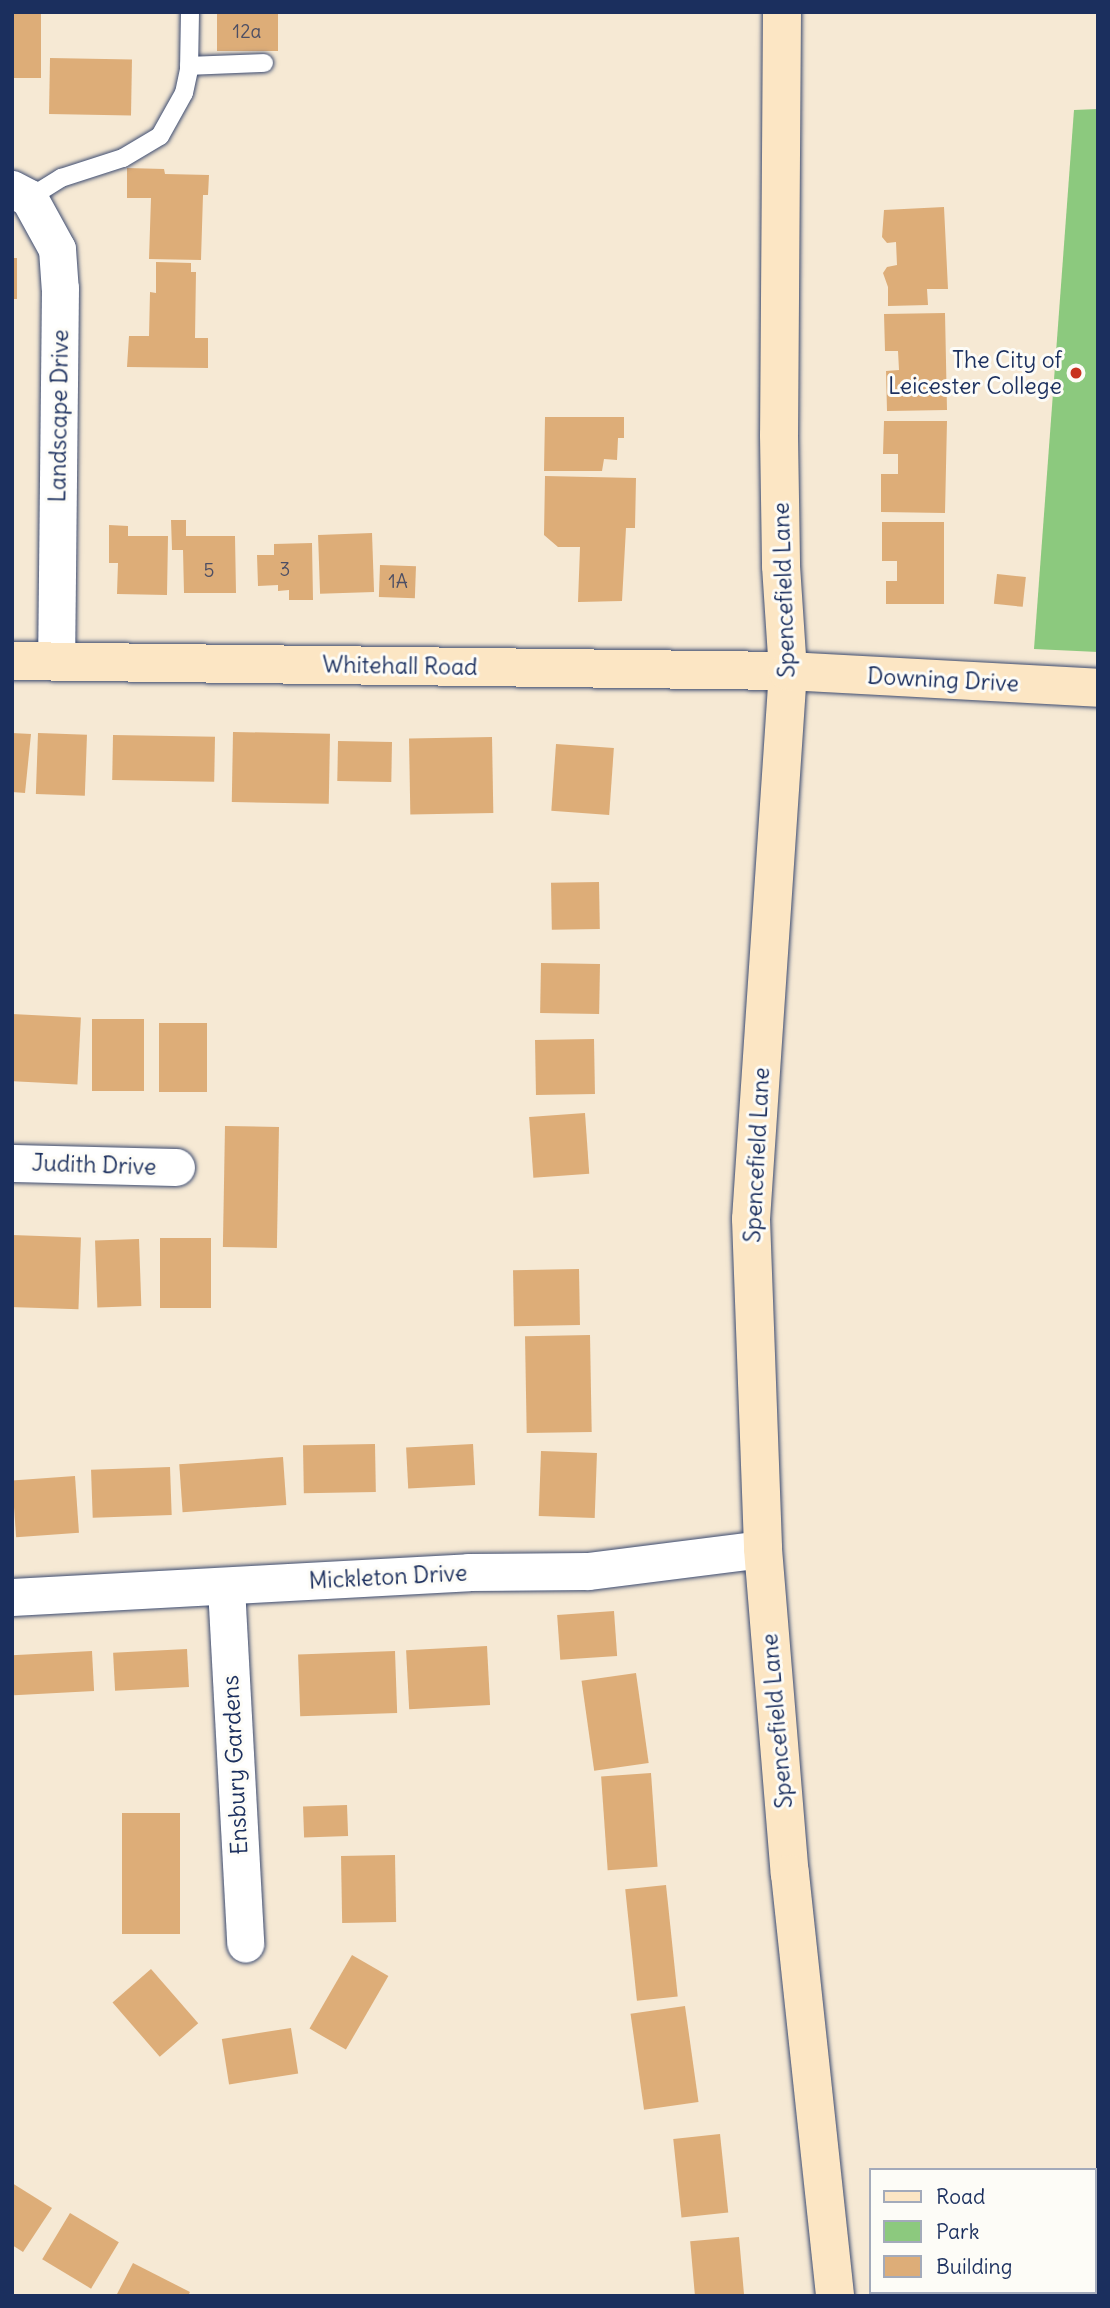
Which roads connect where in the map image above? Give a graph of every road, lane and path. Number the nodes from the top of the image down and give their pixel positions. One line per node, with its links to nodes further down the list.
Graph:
1 (190, 12): 4 (lane)
2 (782, 12): 8 (main road, Spencefield Lane)
3 (264, 63): 4 (lane)
4 (189, 66): 5 (lane)
5 (21, 193): 7 (street, Landscape Drive)
6 (12, 661): 7 (main road, Whitehall Road)
7 (56, 661): 8 (main road, Whitehall Road)
8 (788, 671): 9 (main road, Downing Drive); 12 (main road, Spencefield Lane)
9 (1098, 688)
10 (12, 1163): 11 (street, Judith Drive)
11 (176, 1167)
12 (762, 1549): 13 (street, Mickleton Drive); 16 (main road, Spencefield Lane)
13 (226, 1587): 14 (street, Mickleton Drive); 15 (street, Ensbury Gardens)
14 (12, 1597)
15 (245, 1943)
16 (835, 2296)

